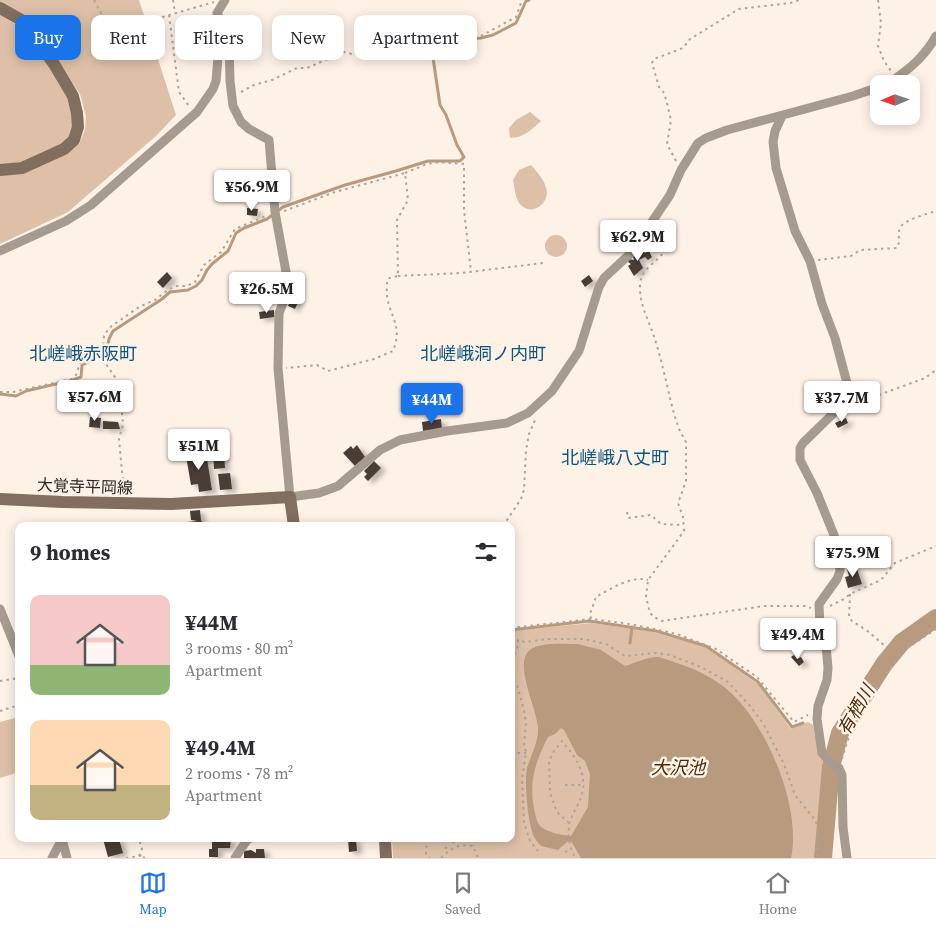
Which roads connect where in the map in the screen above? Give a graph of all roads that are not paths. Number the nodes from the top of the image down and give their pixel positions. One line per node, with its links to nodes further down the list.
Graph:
1 (225, 0): 3 (street)
2 (0, 8): 8 (main road)
3 (217, 13): 9 (street); 10 (street)
4 (936, 36): 5 (street)
5 (901, 75)
6 (870, 90): 7 (street)
7 (782, 116): 10 (street); 23 (street)
8 (0, 170)
9 (0, 251)
10 (290, 497): 11 (main road, 大覚寺平岡線); 12 (main road)
11 (0, 499)
12 (293, 522)
13 (0, 609): 14 (street)
14 (15, 646)
15 (60, 842): 19 (street)
16 (63, 842): 20 (street)
17 (246, 842): 21 (street)
18 (385, 842): 22 (main road)
19 (52, 858)
20 (66, 858)
21 (235, 858)
22 (386, 858)
23 (847, 858)

